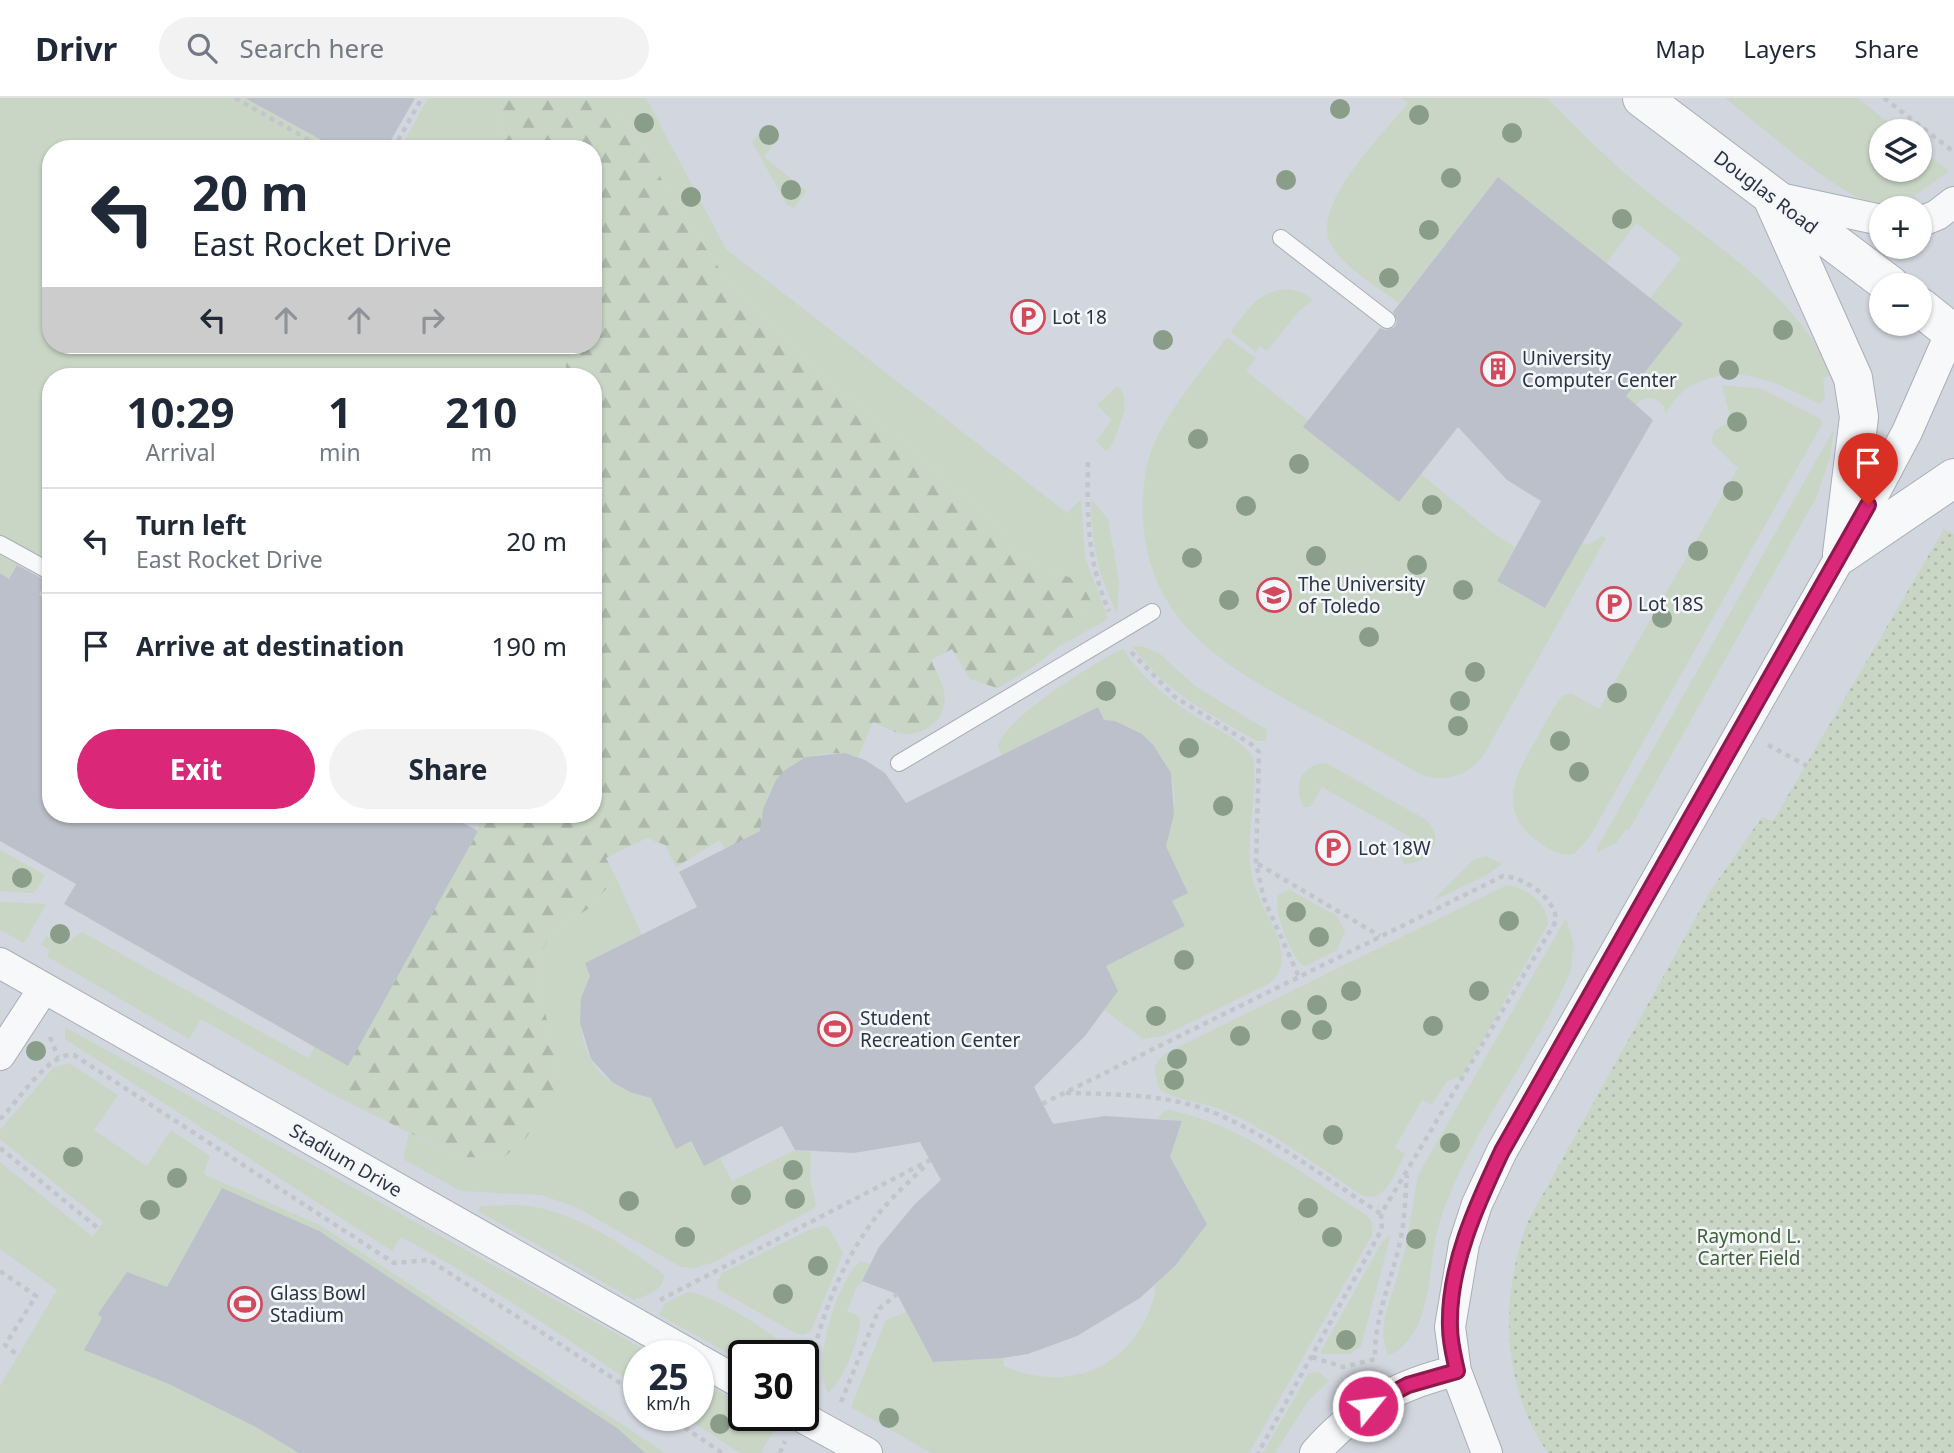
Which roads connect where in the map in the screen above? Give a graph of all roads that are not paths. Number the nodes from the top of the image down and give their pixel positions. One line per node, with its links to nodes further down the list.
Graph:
1 (1642, 98): 2 (street, Douglas Road)
2 (1772, 197): 4 (street); 7 (street, Douglas Road); 13 (street)
3 (1954, 202): 5 (street)
4 (1869, 217)
5 (1932, 217)
6 (1281, 238): 9 (lane)
7 (1874, 273)
8 (1932, 315): 10 (street)
9 (1387, 320)
10 (1953, 330): 13 (street)
11 (1954, 478): 13 (street)
12 (0, 544): 14 (lane)
13 (1842, 554): 21 (street)
14 (42, 567)
15 (1152, 612): 16 (lane)
16 (898, 763)
17 (0, 963): 18 (street, Stadium Drive)
18 (44, 988): 19 (street); 20 (street, Stadium Drive)
19 (0, 1055)
20 (663, 1340)
21 (1457, 1371): 24 (street); 25 (street)
22 (819, 1416): 23 (street)
23 (867, 1453)
24 (1315, 1453)
25 (1487, 1453)

